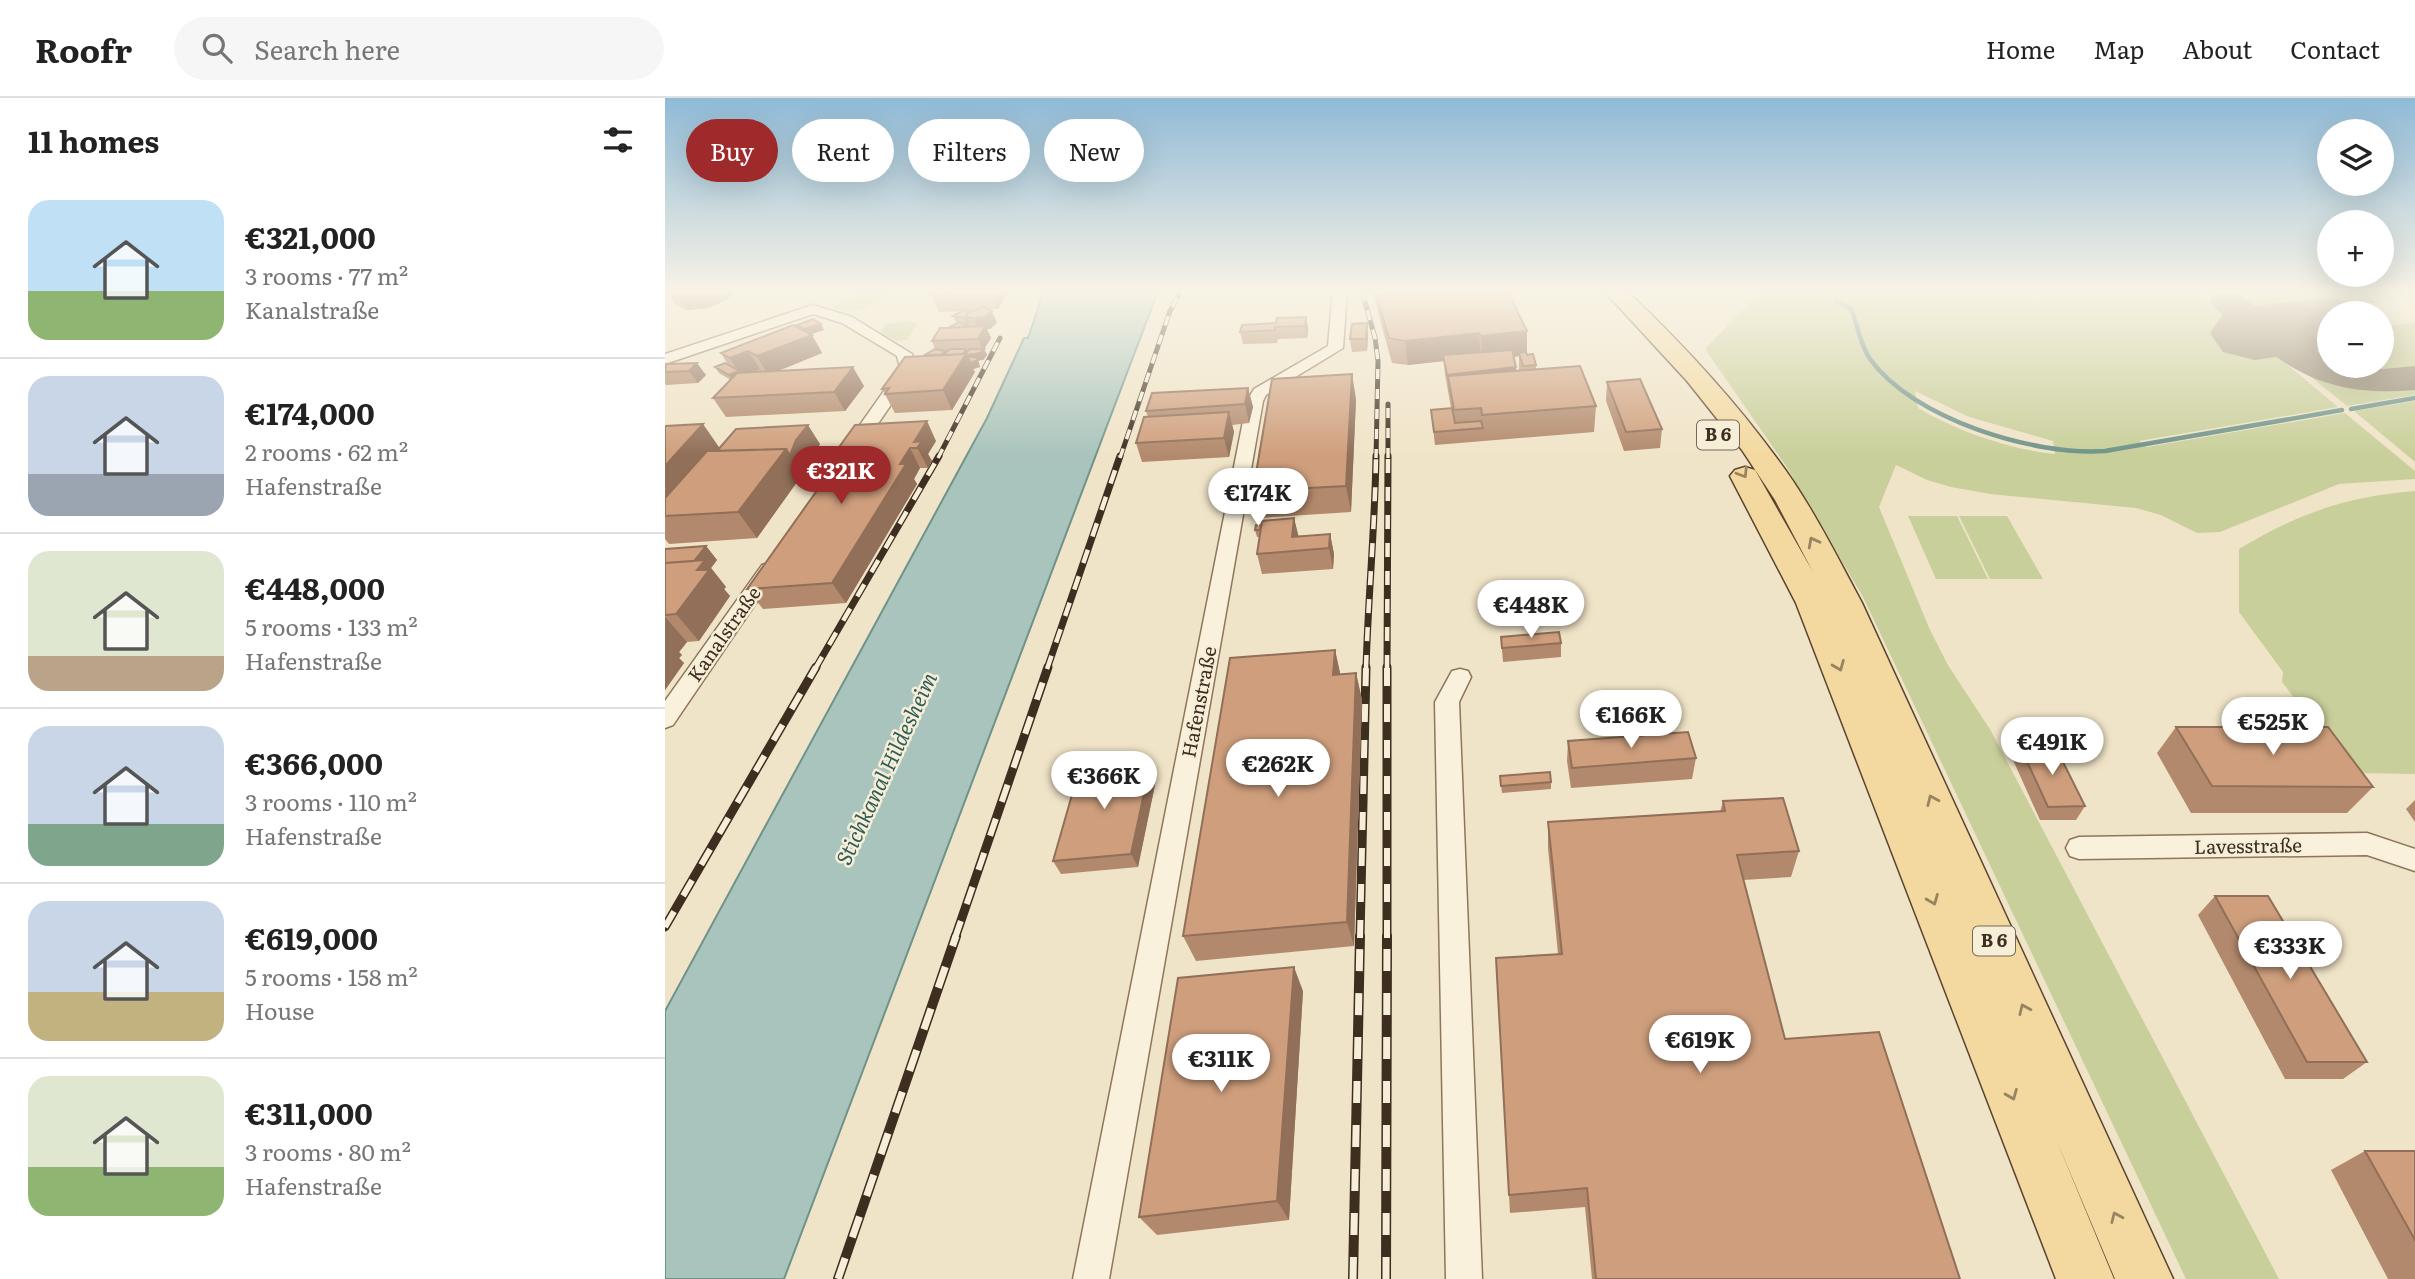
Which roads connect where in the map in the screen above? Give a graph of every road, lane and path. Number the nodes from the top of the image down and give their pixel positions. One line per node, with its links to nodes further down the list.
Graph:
1 (703, 346): 6 (street)
2 (892, 346): 7 (street)
3 (1335, 346): 13 (street, Hafenstraße)
4 (1645, 346): 15 (main road, B 6, one-way to 15)
5 (1670, 346): 16 (main road, B 6, one-way to 5)
6 (665, 359)
7 (838, 470)
8 (777, 557): 10 (street, Kanalstraße)
9 (1460, 677): 14 (street)
10 (665, 719)
11 (2079, 848): 12 (street, Lavesstraße)
12 (2415, 860)
13 (1091, 1279)
14 (1464, 1279)
15 (2085, 1279)
16 (2144, 1279)

